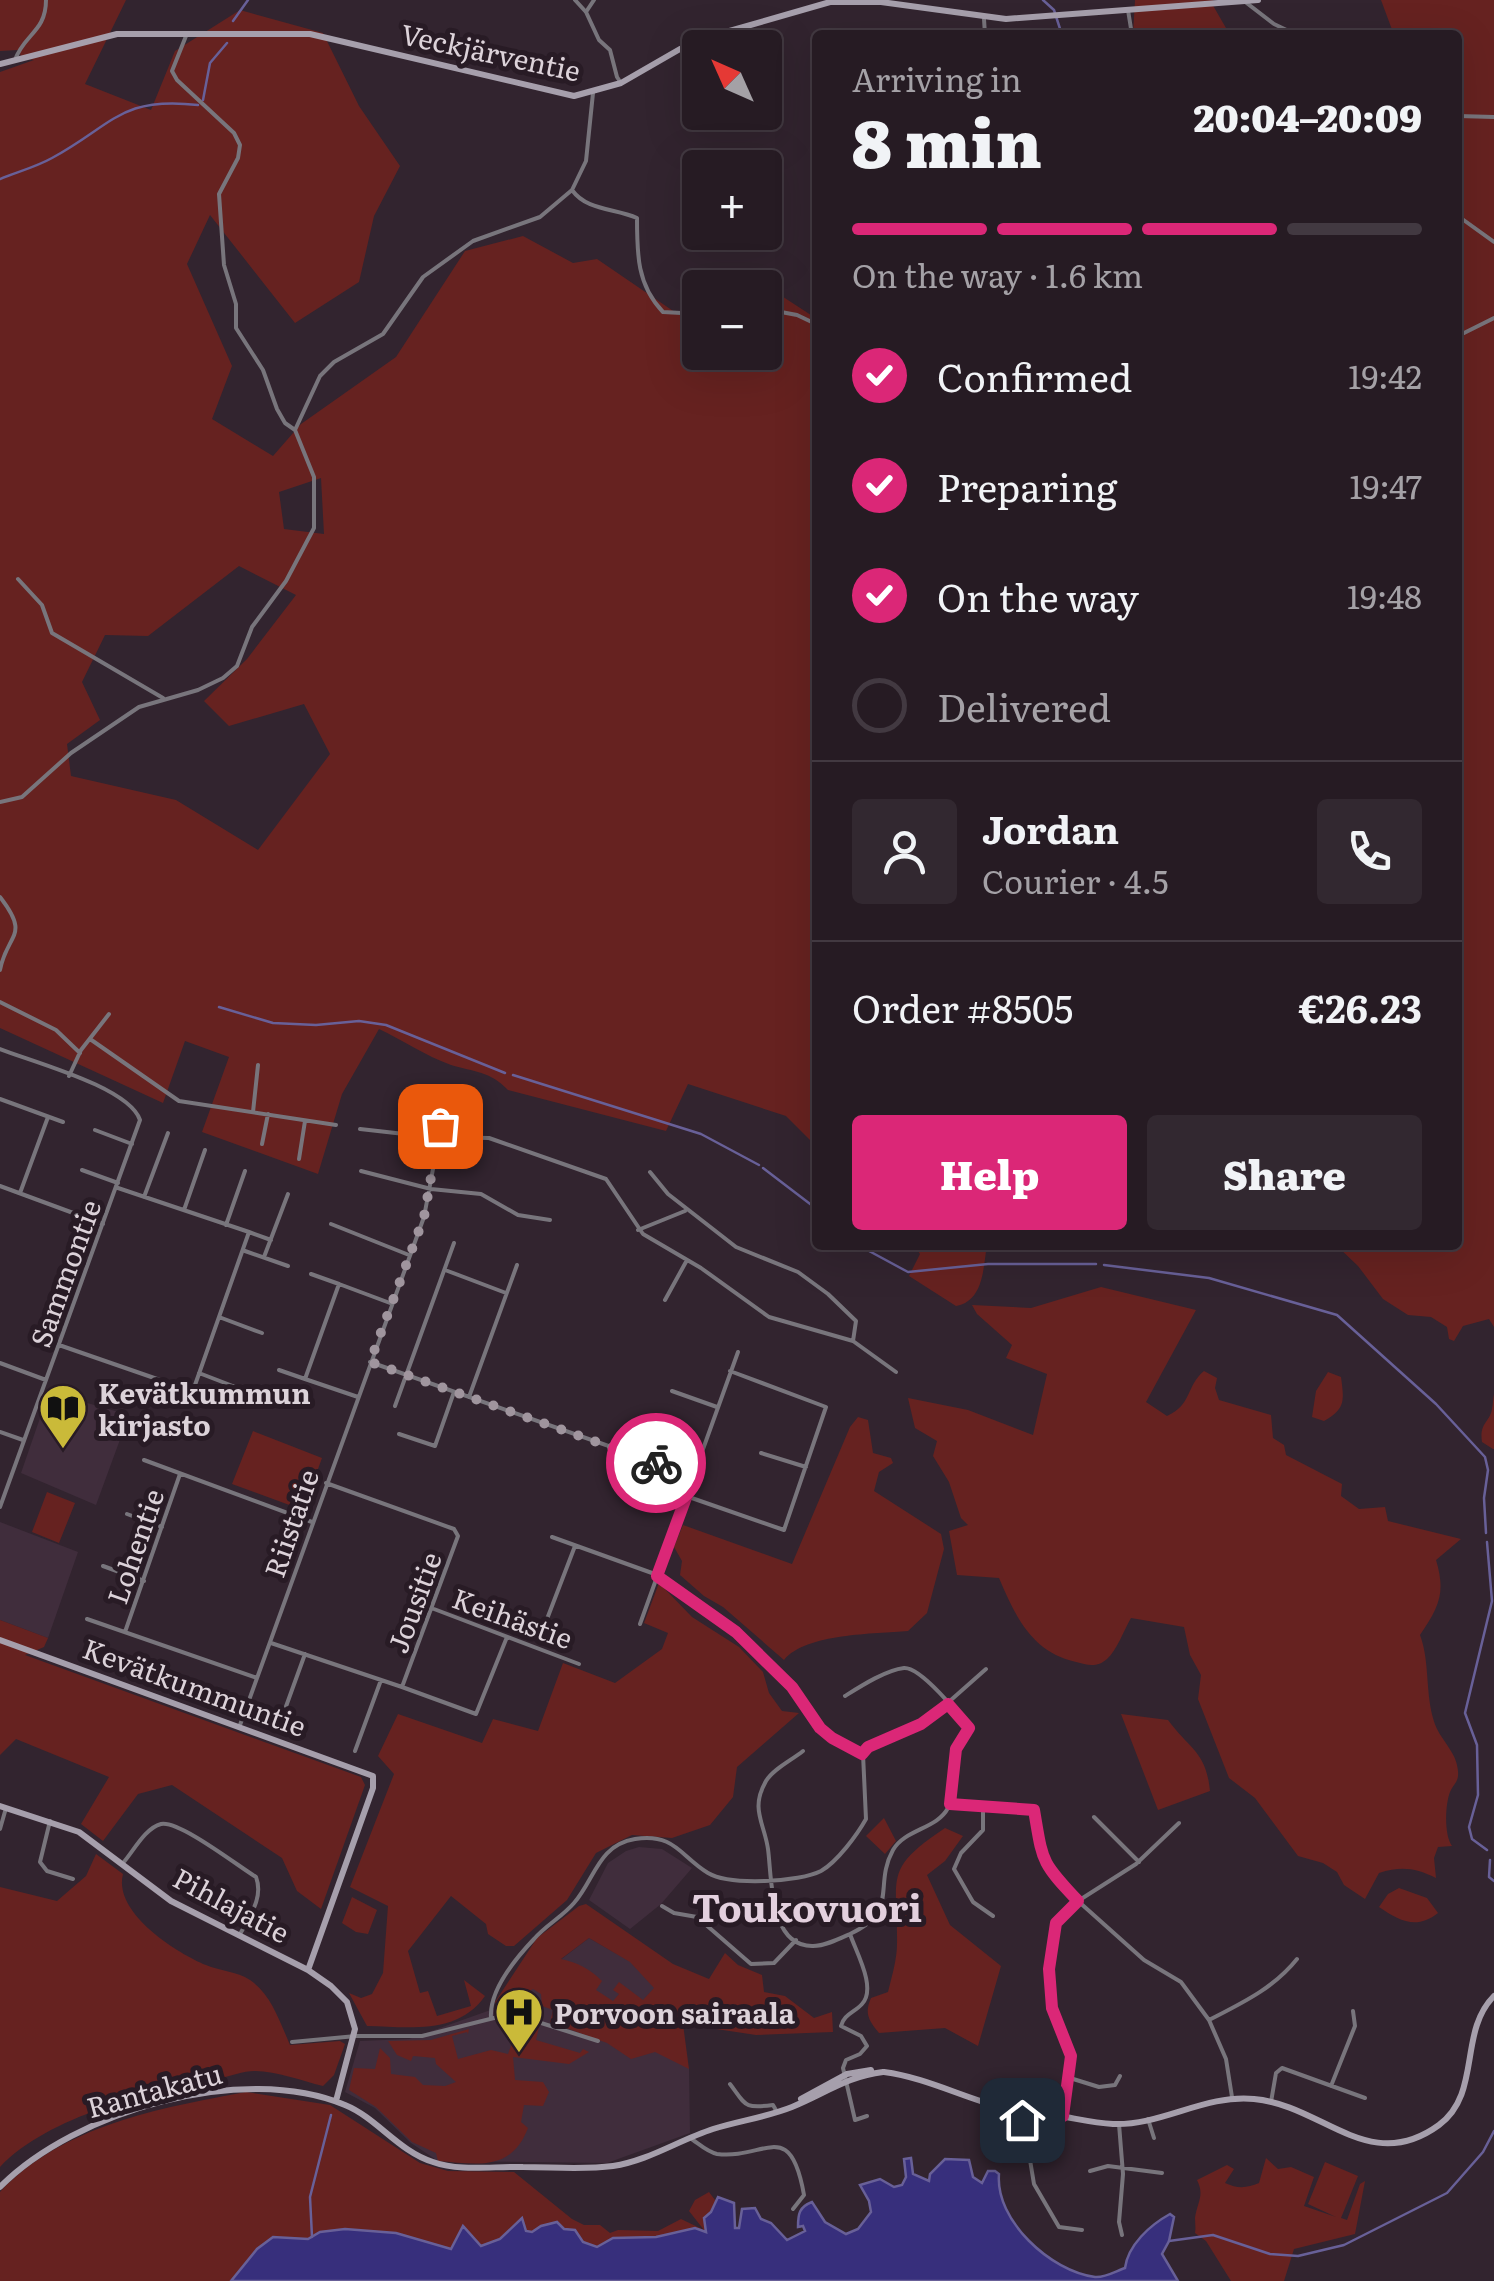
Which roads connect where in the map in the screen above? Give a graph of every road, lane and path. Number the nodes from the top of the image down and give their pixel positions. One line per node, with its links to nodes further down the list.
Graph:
1 (46, 0): 13 (street)
2 (575, 0): 7 (street)
3 (594, 0): 7 (street)
4 (1258, 0): 5 (street, Veckjärventie)
5 (1244, 1): 6 (street, Veckjärventie); 11 (street)
6 (1128, 10): 8 (street, Veckjärventie); 10 (street)
7 (586, 12): 15 (street)
8 (984, 18): 9 (street); 15 (street, Veckjärventie)
9 (985, 30)
10 (1131, 30)
11 (1286, 30)
12 (187, 34): 13 (street, Veckjärventie); 16 (street, Veckjärventie); 27 (street)
13 (15, 60): 14 (street, Veckjärventie)
14 (0, 64)
15 (621, 83): 16 (street, Veckjärventie)
16 (593, 94): 19 (street)
17 (1462, 116): 18 (street)
18 (1494, 117)
19 (572, 190): 23 (street); 27 (street)
20 (1462, 219): 21 (street)
21 (1494, 242)
22 (782, 312): 25 (street)
23 (682, 313)
24 (1494, 318): 26 (street)
25 (812, 322)
26 (1462, 334)
27 (295, 430): 29 (street)
28 (18, 580): 29 (street)
29 (163, 698): 30 (street)
30 (0, 802)
31 (0, 898): 32 (street)
32 (0, 970)
33 (0, 1002): 37 (street)
34 (108, 1014): 35 (street)
35 (90, 1039): 37 (street); 42 (street)
36 (0, 1049): 39 (street)
37 (80, 1053): 39 (street)
38 (258, 1065): 42 (street)
39 (69, 1076): 52 (street, Sammontie)
40 (0, 1099): 44 (street)
41 (445, 1104): 51 (street, Riistatie)
42 (253, 1112): 43 (street)
43 (268, 1114): 45 (street); 53 (street)
44 (48, 1117): 46 (street); 63 (street)
45 (306, 1120): 47 (street); 55 (street)
46 (63, 1122)
47 (336, 1126)
48 (360, 1129): 51 (street)
49 (95, 1130): 52 (street)
50 (168, 1134): 65 (street)
51 (440, 1135): 62 (street, Riistatie); 72 (street)
52 (132, 1144): 60 (street, Sammontie)
53 (262, 1144)
54 (205, 1150): 66 (street)
55 (299, 1159)
56 (82, 1170): 60 (street)
57 (245, 1171): 70 (street)
58 (361, 1171): 62 (street)
59 (650, 1172): 67 (street)
60 (117, 1185): 65 (street); 69 (street, Sammontie)
61 (0, 1186): 63 (street)
62 (431, 1189): 68 (street); 77 (street, Riistatie)
63 (20, 1193): 69 (street)
64 (288, 1194): 74 (street)
65 (144, 1197): 66 (street)
66 (184, 1210): 70 (street)
67 (686, 1210): 72 (street); 90 (street)
68 (550, 1220)
69 (103, 1224): 91 (street, Sammontie)
70 (226, 1224): 73 (street)
71 (331, 1224): 77 (street)
72 (638, 1230): 79 (street)
73 (249, 1232): 74 (street); 76 (street)
74 (271, 1240): 78 (street)
75 (454, 1243): 82 (street)
76 (243, 1250): 78 (street); 88 (street)
77 (409, 1255): 87 (street, Riistatie)
78 (264, 1257): 81 (street)
79 (687, 1260): 86 (street); 90 (street)
80 (516, 1265): 85 (street)
81 (288, 1266)
82 (445, 1270): 85 (street); 99 (street)
83 (311, 1274): 84 (street)
84 (338, 1284): 87 (street); 100 (street)
85 (506, 1293): 106 (street)
86 (664, 1300)
87 (392, 1304): 93 (street, Riistatie)
88 (218, 1317): 89 (street); 98 (street)
89 (262, 1333)
90 (853, 1342): 97 (street)
91 (59, 1345): 98 (street); 101 (street, Sammontie)
92 (738, 1352): 96 (street)
93 (370, 1362): 99 (street); 105 (street, Riistatie)
94 (0, 1363): 101 (street)
95 (279, 1370): 100 (street)
96 (730, 1372): 108 (street); 114 (street)
97 (896, 1372)
98 (198, 1374): 102 (street)
99 (406, 1374): 104 (street); 107 (street)
100 (305, 1379): 105 (street)
101 (46, 1380): 111 (street, Sammontie)
102 (238, 1388)
103 (672, 1391): 108 (street)
104 (454, 1392): 106 (street); 110 (street)
105 (358, 1397): 117 (street, Riistatie)
106 (470, 1397): 116 (street)
107 (395, 1406)
108 (718, 1407): 116 (street)
109 (0, 1432): 111 (street)
110 (399, 1434)
111 (24, 1440): 119 (street, Sammontie)
112 (762, 1453): 114 (street)
113 (144, 1460): 115 (street, Lohentie)
114 (806, 1467): 118 (street)
115 (180, 1474): 121 (street, Lohentie); 122 (street, Lohentie)
116 (694, 1476): 118 (street)
117 (326, 1483): 121 (street, Riistatie); 128 (street, Jousitie)
118 (686, 1496): 126 (street)
119 (0, 1508)
120 (126, 1514): 122 (street)
121 (312, 1522): 135 (street, Riistatie)
122 (162, 1527): 127 (street, Lohentie)
123 (552, 1537): 124 (street)
124 (576, 1546): 126 (street); 130 (street)
125 (103, 1566): 127 (street)
126 (657, 1576): 131 (street); 148 (street)
127 (144, 1580): 132 (street, Lohentie)
128 (432, 1609): 133 (street, Keihästie); 141 (street, Jousitie)
129 (86, 1619): 132 (street, Lohentie)
130 (547, 1619)
131 (640, 1624)
132 (125, 1632): 139 (street, Lohentie)
133 (507, 1637): 137 (street, Keihästie); 141 (street)
134 (0, 1640): 145 (street, Kevätkummuntie)
135 (270, 1642): 136 (street, Jousitie); 139 (street, Riistatie)
136 (304, 1654): 140 (street, Jousitie); 144 (street)
137 (579, 1664)
138 (986, 1669): 143 (street)
139 (258, 1678): 145 (street, Riistatie)
140 (382, 1680): 141 (street, Jousitie); 146 (street)
141 (402, 1687)
142 (845, 1696): 143 (street)
143 (948, 1704): 148 (street); 149 (street)
144 (280, 1723)
145 (240, 1725): 167 (street, Kevätkummuntie)
146 (355, 1751)
147 (803, 1751): 159 (street)
148 (862, 1754): 159 (street)
149 (950, 1804): 151 (street); 163 (street)
150 (3, 1807): 153 (street, Pihlajatie); 155 (street)
151 (983, 1807): 160 (street); 162 (street)
152 (1094, 1817): 156 (street)
153 (50, 1821): 157 (street, Pihlajatie); 158 (street)
154 (1179, 1823): 156 (street)
155 (0, 1830)
156 (1139, 1862): 160 (street)
157 (123, 1863): 164 (street, Pihlajatie); 164 (street)
158 (72, 1879)
159 (772, 1880): 165 (street); 170 (street)
160 (1078, 1901): 171 (street); 178 (street)
161 (662, 1906): 165 (street)
162 (993, 1916)
163 (850, 1934): 165 (street); 175 (street)
164 (240, 1936): 167 (street, Pihlajatie)
165 (796, 1940)
166 (1297, 1959): 171 (street)
167 (308, 1970): 172 (street, Pihlajatie)
168 (1494, 1996): 184 (street)
169 (1353, 2010): 180 (street)
170 (491, 2018): 172 (street); 173 (street)
171 (1208, 2020): 182 (street)
172 (356, 2036): 174 (street); 183 (street)
173 (598, 2041)
174 (292, 2042)
175 (856, 2056): 176 (street); 176 (street)
176 (848, 2076): 185 (street); 186 (street); 187 (street)
177 (1120, 2076): 178 (street)
178 (1070, 2078): 188 (street)
179 (730, 2084): 185 (street)
180 (1331, 2086): 181 (street); 184 (street)
181 (1365, 2098)
182 (1232, 2099): 184 (street); 189 (street)
183 (336, 2101): 191 (street); 196 (street, Rantakatu)
184 (1271, 2102)
185 (780, 2111): 191 (street)
186 (1022, 2112): 188 (street); 198 (street)
187 (867, 2116)
188 (1063, 2116): 190 (street)
189 (1148, 2120): 190 (street); 192 (street)
190 (1120, 2124): 193 (street)
191 (690, 2138): 197 (street)
192 (1154, 2138)
193 (1122, 2167): 194 (street); 195 (street); 199 (street)
194 (1090, 2171)
195 (1162, 2173)
196 (0, 2187)
197 (793, 2209)
198 (1082, 2230)
199 (1122, 2234)

